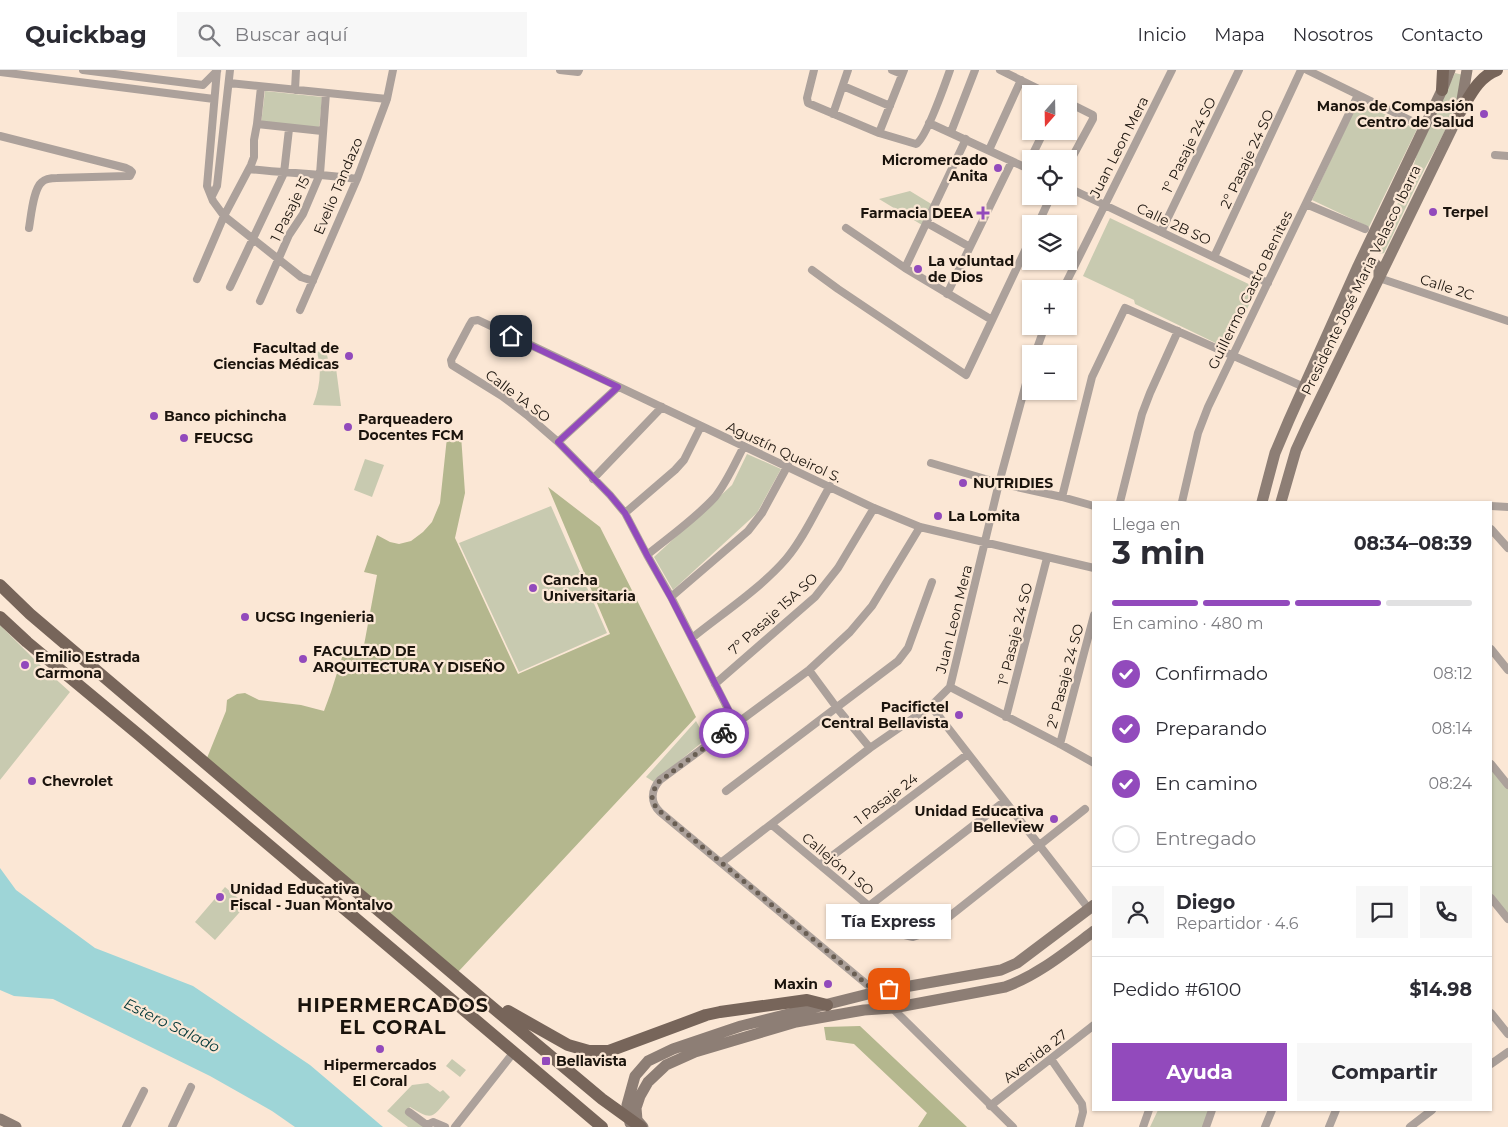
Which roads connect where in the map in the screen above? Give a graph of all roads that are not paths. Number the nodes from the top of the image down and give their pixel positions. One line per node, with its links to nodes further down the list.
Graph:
1 (83, 70): 21 (street)
2 (230, 70): 25 (street)
3 (296, 70): 29 (street)
4 (393, 70): 34 (street, Evelio Tandazo)
5 (560, 70): 6 (street)
6 (579, 70)
7 (814, 70): 38 (street)
8 (848, 70): 28 (street)
9 (892, 70): 23 (street)
10 (950, 70): 39 (street)
11 (975, 70): 44 (street)
12 (1000, 70): 24 (street)
13 (1172, 70): 61 (street, Juan Leon Mera)
14 (1239, 70): 67 (street, 1º Pasaje 24 SO)
15 (1301, 70): 73 (street, 2º Pasaje 24 SO)
16 (1307, 70): 32 (street)
17 (1442, 70): 30 (main road)
18 (1450, 70): 30 (main road, Presidente José Maria Velasco Ibarra)
19 (1467, 70): 37 (main road, Presidente José Maria Velasco Ibarra)
20 (1497, 70): 37 (main road)
21 (217, 71): 33 (street)
22 (0, 72): 33 (street)
23 (903, 72): 35 (street)
24 (1021, 80): 26 (street); 48 (street)
25 (228, 83): 27 (street); 59 (street)
26 (1031, 85)
27 (261, 86): 29 (street); 40 (street)
28 (843, 86): 35 (street); 38 (street)
29 (295, 90): 31 (street)
30 (1442, 90): 41 (main road, Presidente José Maria Velasco Ibarra)
31 (326, 93): 34 (street); 43 (street, 1 Pasaje 15)
32 (1358, 95): 41 (street); 60 (street, Guillermo Castro Benites)
33 (214, 99): 59 (street)
34 (386, 99): 57 (street, Evelio Tandazo)
35 (890, 106): 45 (street)
36 (1078, 107): 49 (street)
37 (1460, 112): 71 (main road, Presidente José Maria Velasco Ibarra)
38 (833, 114): 45 (street)
39 (929, 123): 44 (street); 45 (street)
40 (257, 124): 42 (street); 54 (street)
41 (1424, 128): 69 (main road, Presidente José Maria Velasco Ibarra)
42 (289, 129): 43 (street); 55 (street)
43 (322, 131): 56 (street, 1 Pasaje 15)
44 (951, 132): 47 (street)
45 (879, 133)
46 (0, 136): 64 (street)
47 (966, 139): 48 (street); 63 (street)
48 (989, 150): 52 (street)
49 (1076, 150)
50 (1495, 155): 51 (street)
51 (1508, 156)
52 (1012, 161): 53 (street); 70 (street)
53 (1022, 166)
54 (248, 169): 55 (street); 62 (street)
55 (284, 173): 56 (street); 68 (street)
56 (320, 174): 57 (street); 74 (street, 1 Pasaje 15)
57 (357, 180): 81 (street, Evelio Tandazo)
58 (1077, 192): 61 (street, Calle 2B SO)
59 (212, 196): 62 (street)
60 (1306, 204): 66 (street); 82 (street, Guillermo Castro Benites)
61 (1104, 205): 67 (street, Calle 2B SO); 80 (street, Juan Leon Mera)
62 (224, 216): 68 (street); 79 (street)
63 (927, 223): 70 (street); 76 (street)
64 (29, 228)
65 (846, 228): 76 (street)
66 (1364, 230)
67 (1161, 232): 73 (street, Calle 2B SO)
68 (253, 239): 74 (street); 83 (street)
69 (1370, 242): 71 (main road); 75 (main road, Presidente José Maria Velasco Ibarra)
70 (970, 247): 84 (street)
71 (1392, 252): 78 (main road, Presidente José Maria Velasco Ibarra)
72 (1022, 257): 88 (street)
73 (1214, 257): 82 (street, Calle 2B SO)
74 (279, 260): 81 (street); 85 (street, 1 Pasaje 15)
75 (1358, 266): 78 (main road); 93 (main road, Presidente José Maria Velasco Ibarra)
76 (905, 268): 84 (street)
77 (812, 270): 88 (street)
78 (1379, 278): 89 (street, Calle 2C); 108 (main road, Presidente José Maria Velasco Ibarra)
79 (196, 279)
80 (1067, 280)
81 (313, 281): 86 (street, Evelio Tandazo)
82 (1268, 282): 91 (street, Guillermo Castro Benites)
83 (230, 287)
84 (947, 294): 88 (street)
85 (260, 301)
86 (300, 310)
87 (478, 320): 92 (street, Agustín Queirol S.); 97 (street, Calle 1A SO)
88 (992, 320)
89 (1508, 321)
90 (1178, 331): 91 (street); 104 (street); 105 (street)
91 (1233, 355): 93 (street); 106 (street, Guillermo Castro Benites)
92 (618, 387): 95 (street, Agustín Queirol S.); 97 (street)
93 (1304, 387): 107 (main road, Presidente José Maria Velasco Ibarra)
94 (1022, 398): 102 (street, Juan Leon Mera)
95 (662, 407): 96 (street, Agustín Queirol S.); 101 (street)
96 (701, 426): 98 (street, Agustín Queirol S.); 113 (street)
97 (558, 442): 101 (street, Calle 1A SO)
98 (744, 446): 100 (street, Agustín Queirol S.); 118 (street)
99 (931, 463): 102 (street)
100 (788, 465): 103 (street, Agustín Queirol S.); 123 (street)
101 (593, 479): 113 (street, Calle 1A SO)
102 (999, 483): 104 (street); 116 (street, Juan Leon Mera)
103 (830, 486): 112 (street, Agustín Queirol S.); 126 (street)
104 (1062, 497): 109 (street)
105 (1120, 501)
106 (1182, 501)
107 (1262, 501)
108 (1281, 501)
109 (1092, 505)
110 (1492, 506): 111 (street)
111 (1508, 507)
112 (874, 508): 114 (street, Agustín Queirol S.); 130 (street, 7º Pasaje 15A SO)
113 (625, 513): 118 (street, Calle 1A SO)
114 (920, 527): 116 (street, Agustín Queirol S.); 128 (street)
115 (1492, 530): 117 (street)
116 (985, 543): 119 (street, Agustín Queirol S.); 131 (street, Juan Leon Mera)
117 (1508, 548)
118 (647, 555): 123 (street, Calle 1A SO)
119 (1047, 558): 120 (street, Agustín Queirol S.); 134 (street, 1º Pasaje 24 SO)
120 (1092, 568)
121 (932, 582): 133 (street)
122 (0, 585): 155 (main road)
123 (671, 598): 126 (street, Calle 1A SO)
124 (0, 617): 161 (main road)
125 (1092, 623): 136 (street, 2º Pasaje 24 SO)
126 (692, 638): 130 (street, Calle 1A SO)
127 (1492, 650): 129 (street)
128 (809, 670): 133 (street); 135 (street)
129 (1508, 670)
130 (715, 684): 135 (street, Calle 1A SO)
131 (950, 687): 132 (street, Juan Leon Mera); 134 (street)
132 (931, 706): 137 (street, Juan Leon Mera); 138 (street)
133 (837, 708): 137 (street); 142 (street)
134 (1006, 717): 136 (street)
135 (736, 724): 147 (street)
136 (1060, 744): 139 (street)
137 (870, 748): 145 (street, Juan Leon Mera)
138 (968, 754): 143 (street); 148 (street, 1 Pasaje 24)
139 (1092, 762)
140 (1492, 765): 141 (street)
141 (1508, 784)
142 (726, 791)
143 (1005, 801): 146 (street); 150 (street)
144 (1085, 809): 146 (street)
145 (772, 825): 147 (street, Juan Leon Mera); 148 (street, Callejón 1 SO)
146 (1040, 846): 150 (street, Callejón 1 SO); 151 (street)
147 (722, 862): 154 (street)
148 (820, 865): 150 (street, Callejón 1 SO)
149 (1492, 899): 152 (street)
150 (869, 906)
151 (1091, 907): 154 (main road)
152 (1508, 919)
153 (1092, 932): 157 (main road)
154 (876, 992): 156 (main road); 157 (street)
155 (479, 996): 156 (main road); 180 (main road)
156 (827, 1005): 179 (main road)
157 (893, 1008): 167 (street); 180 (main road)
158 (1492, 1014): 160 (street)
159 (1092, 1026): 163 (street, Avenida 27)
160 (1508, 1034)
161 (514, 1052): 177 (street); 178 (main road)
162 (1508, 1052): 164 (street)
163 (1051, 1059): 167 (street, Avenida 27); 182 (street)
164 (1492, 1063)
165 (191, 1087): 175 (street)
166 (144, 1091): 174 (street)
167 (990, 1106): 181 (street)
168 (1149, 1111): 183 (street)
169 (1212, 1111): 184 (street)
170 (1272, 1111): 185 (street)
171 (1336, 1111): 186 (street)
172 (1431, 1111): 187 (street)
173 (409, 1112): 176 (street)
174 (126, 1127)
175 (172, 1127)
176 (445, 1127)
177 (455, 1127)
178 (602, 1127)
179 (631, 1127)
180 (642, 1127)
181 (1013, 1127)
182 (1079, 1127)
183 (1143, 1127)
184 (1206, 1127)
185 (1265, 1127)
186 (1329, 1127)
187 (1410, 1127)

